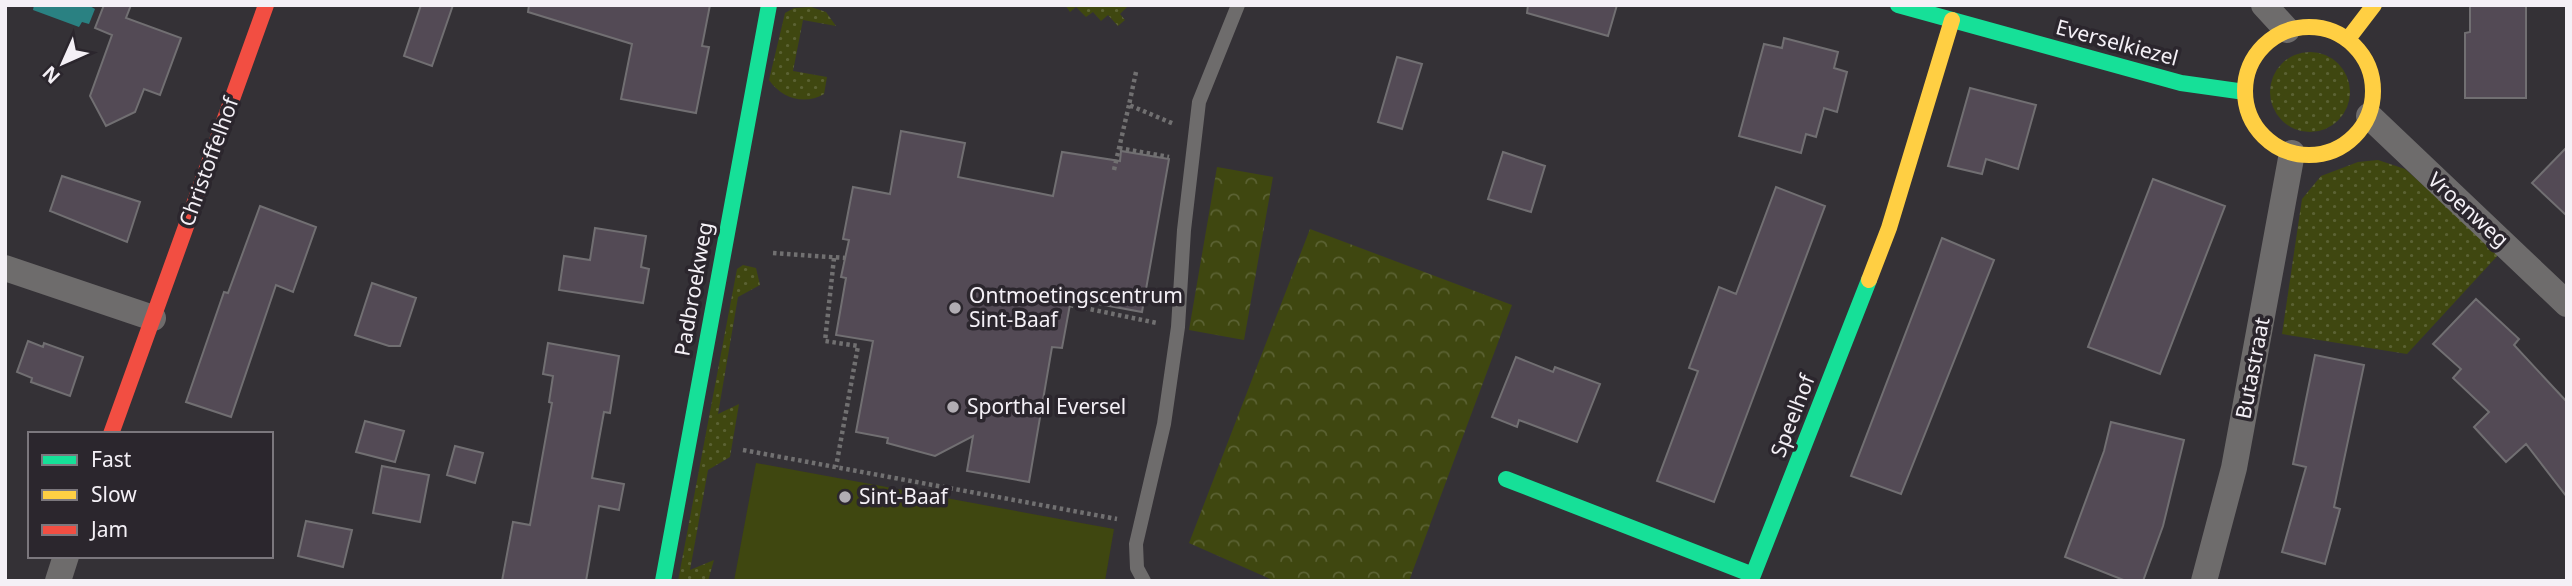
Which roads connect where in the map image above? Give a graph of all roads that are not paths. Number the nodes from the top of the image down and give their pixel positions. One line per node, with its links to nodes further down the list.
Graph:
1 (266, 5): 15 (street, Christoffelhof)
2 (769, 5): 20 (street, Padbroekweg)
3 (1238, 5): 21 (lane)
4 (1898, 5): 7 (street, Everselkiezel)
5 (2264, 5): 8 (street)
6 (2374, 5): 9 (street)
7 (1952, 20): 10 (street, Everselkiezel); 17 (street, Speelhof)
8 (2287, 30): 9 (street); 10 (street)
9 (2348, 39): 11 (street)
10 (2245, 92): 12 (street)
11 (2368, 116): 12 (street); 14 (street, Vroenweg)
12 (2292, 153): 22 (street, Butastraat)
13 (5, 268): 15 (street)
14 (2567, 304)
15 (153, 318): 16 (street, Christoffelhof)
16 (112, 432)
17 (1506, 479)
18 (65, 558): 19 (street)
19 (58, 581)
20 (663, 581)
21 (1144, 581)
22 (2204, 581)

